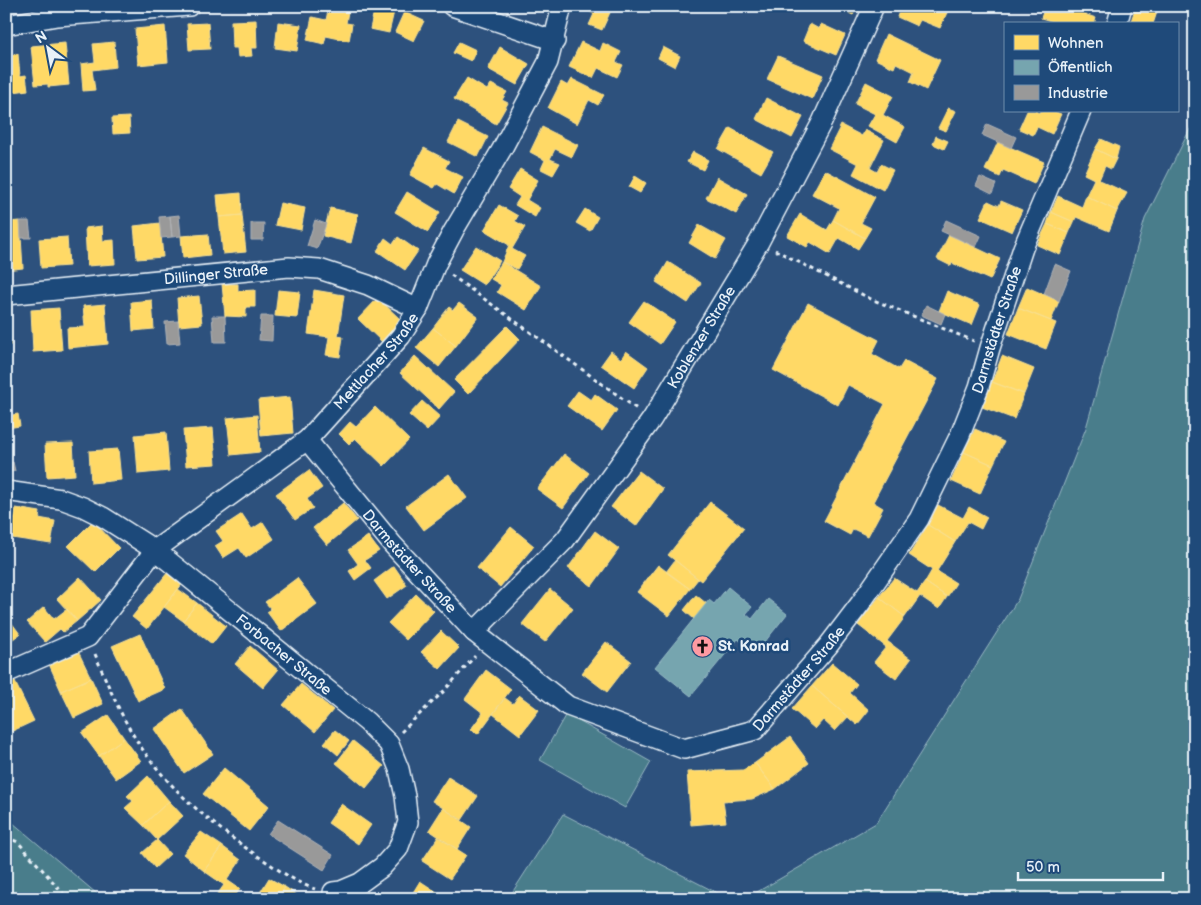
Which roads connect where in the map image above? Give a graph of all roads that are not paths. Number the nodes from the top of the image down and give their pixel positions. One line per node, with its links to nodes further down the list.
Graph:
1 (189, 6): 7 (street)
2 (452, 6): 8 (street)
3 (562, 6): 8 (street, Mettlacher Straße)
4 (874, 6): 15 (street, Koblenzer Straße)
5 (1122, 6): 6 (street)
6 (1118, 22)
7 (6, 25)
8 (555, 41): 11 (street, Mettlacher Straße)
9 (1081, 112): 15 (street, Darmstädter Straße)
10 (6, 295): 11 (street, Dillinger Straße)
11 (418, 310): 12 (street, Mettlacher Straße)
12 (307, 440): 14 (street, Mettlacher Straße); 15 (street, Darmstädter Straße)
13 (6, 490): 14 (street, Forbacher Straße)
14 (155, 550): 16 (street, Mettlacher Straße); 17 (street, Forbacher Straße)
15 (480, 637)
16 (6, 673)
17 (333, 892)

